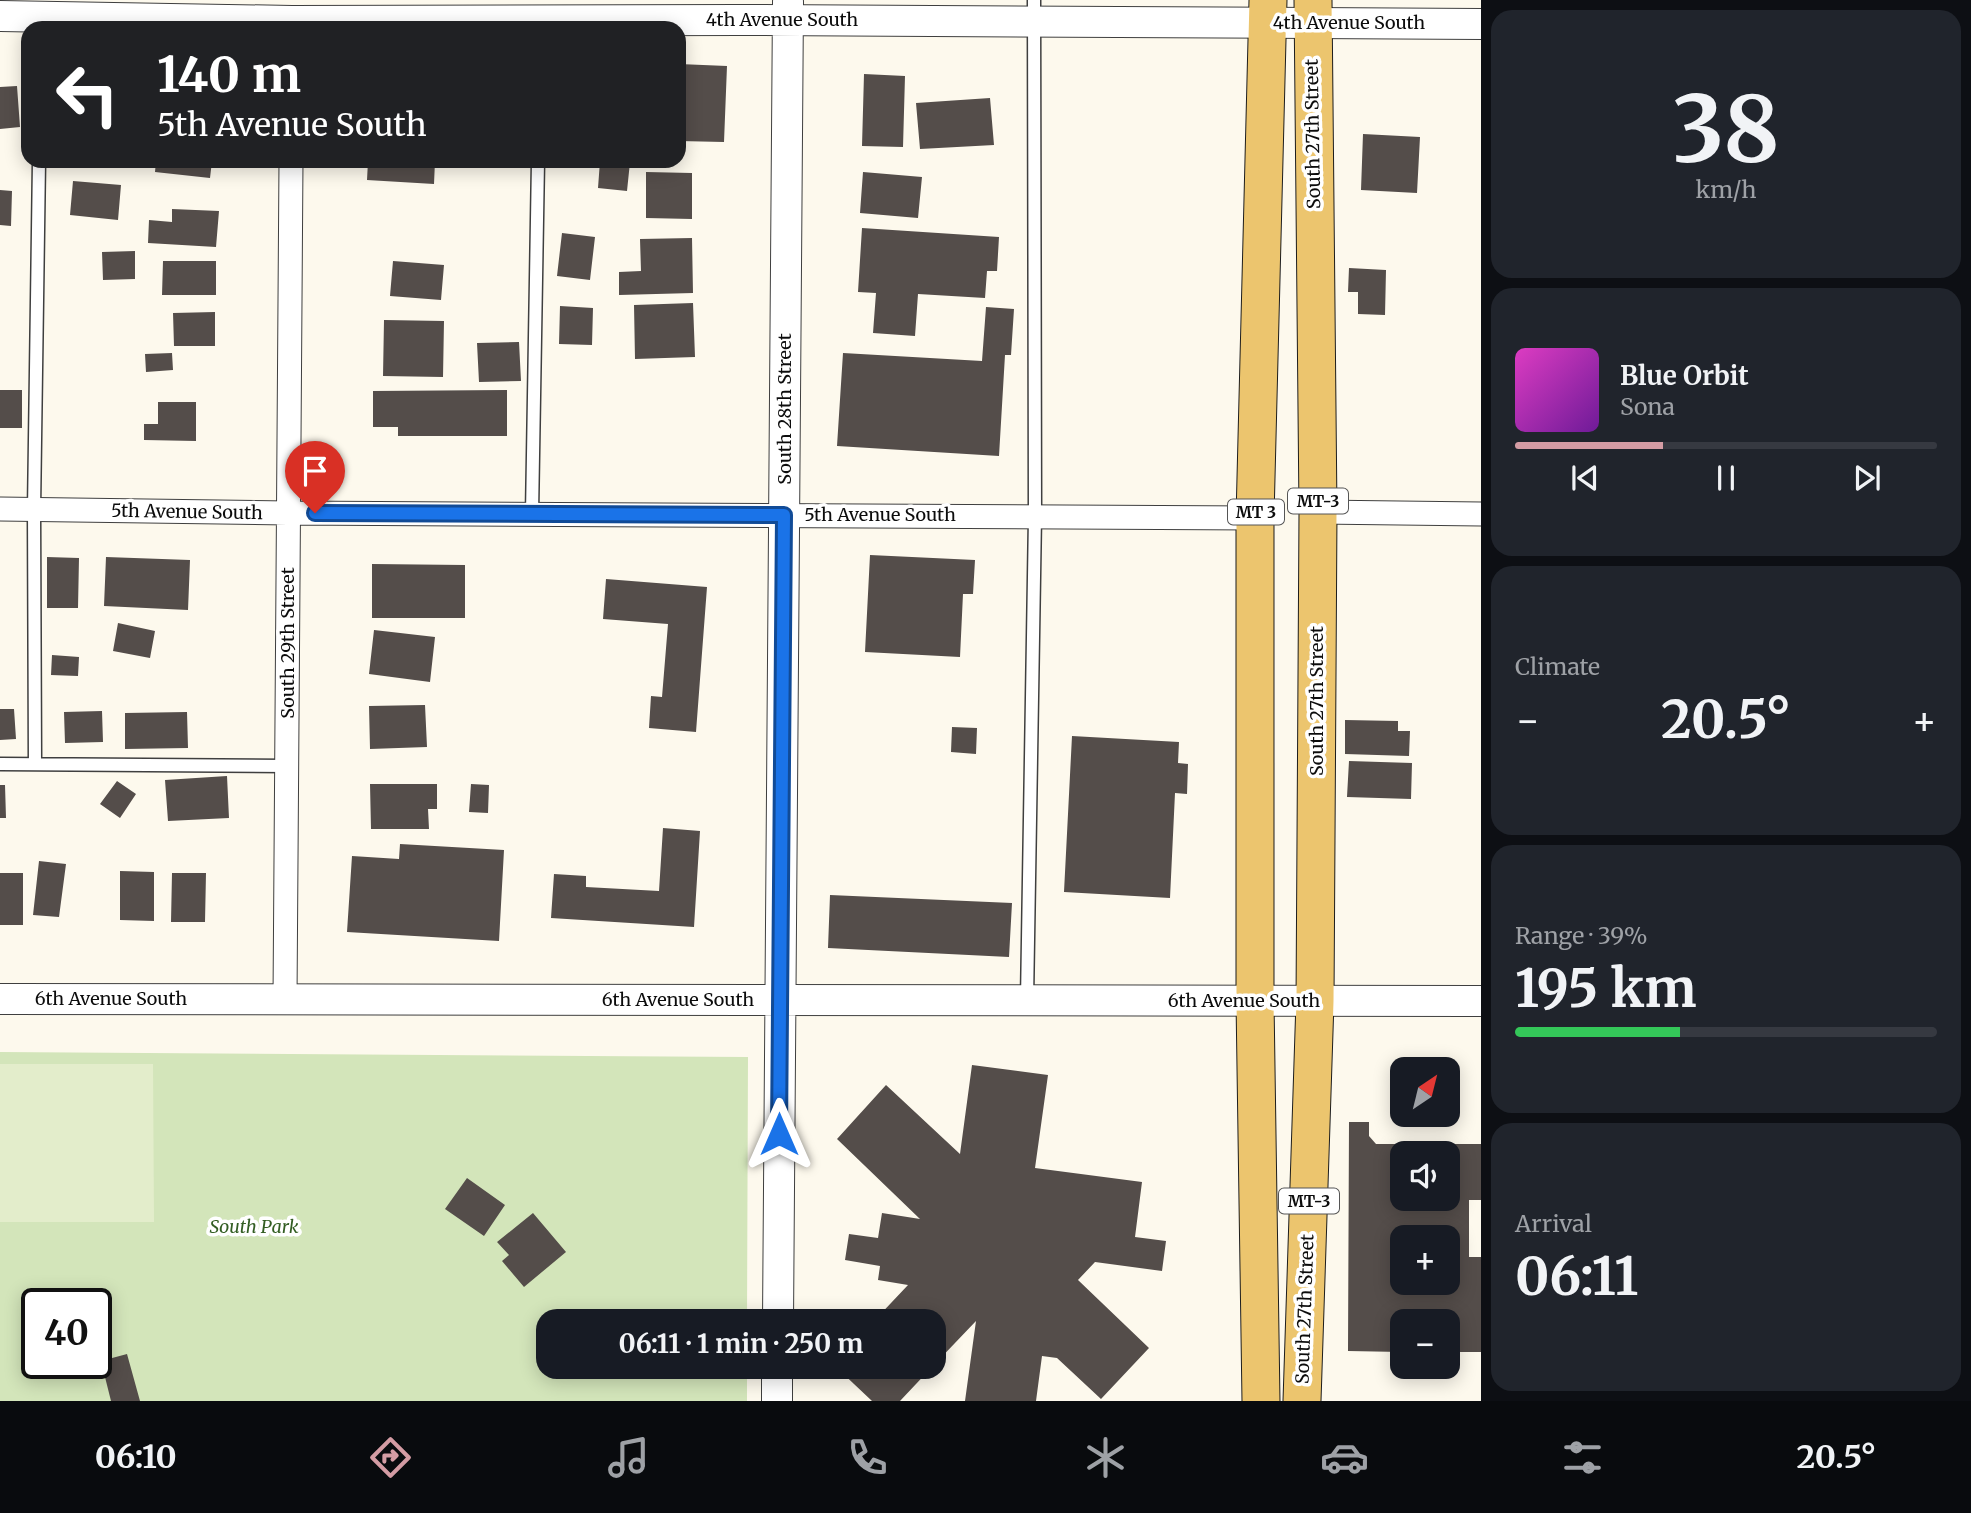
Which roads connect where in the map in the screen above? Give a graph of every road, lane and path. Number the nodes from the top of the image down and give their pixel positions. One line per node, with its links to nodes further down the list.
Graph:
1 (788, 10): 2 (street, 4th Avenue South); 8 (street, 4th Avenue South); 19 (street, South 28th Street)
2 (1034, 11): 4 (street, 4th Avenue South); 20 (lane)
3 (1312, 11): 4 (street, 4th Avenue South); 9 (street, 4th Avenue South); 15 (main road, South 27th Street / MT-3)
4 (1268, 12): 21 (main road, MT 3)
5 (41, 15): 6 (street, 4th Avenue South); 7 (street, 4th Avenue South)
6 (0, 16)
7 (292, 16): 8 (street, 4th Avenue South)
8 (541, 19)
9 (1481, 24)
10 (38, 168): 14 (lane)
11 (291, 168): 16 (street, South 29th Street)
12 (538, 168): 17 (lane)
13 (0, 509): 14 (street, 5th Avenue South)
14 (34, 510): 16 (street, 5th Avenue South); 23 (lane)
15 (1318, 512): 18 (street); 30 (main road, South 27th Street / MT-3)
16 (288, 513): 17 (street, 5th Avenue South); 24 (street, South 29th Street)
17 (532, 514): 19 (street, 5th Avenue South)
18 (1481, 514)
19 (784, 515): 20 (street, 5th Avenue South); 27 (street, South 28th Street)
20 (1035, 516): 21 (street, 5th Avenue South); 28 (lane)
21 (1255, 518): 29 (main road, MT 3)
22 (0, 764): 23 (lane)
23 (35, 764): 24 (lane)
24 (287, 766): 26 (street, South 29th Street)
25 (0, 999): 26 (street, 6th Avenue South)
26 (285, 999): 27 (street, 6th Avenue South)
27 (780, 1000): 28 (street, 6th Avenue South); 32 (street, South 28th Street)
28 (1027, 1001): 29 (street, 6th Avenue South)
29 (1255, 1001): 30 (street, 6th Avenue South); 35 (main road, MT 3)
30 (1315, 1001): 31 (street, 6th Avenue South); 36 (main road, South 27th Street / MT-3)
31 (1481, 1002)
32 (778, 1309)
33 (777, 1379): 34 (street)
34 (777, 1401)
35 (1261, 1401)
36 (1302, 1401)

